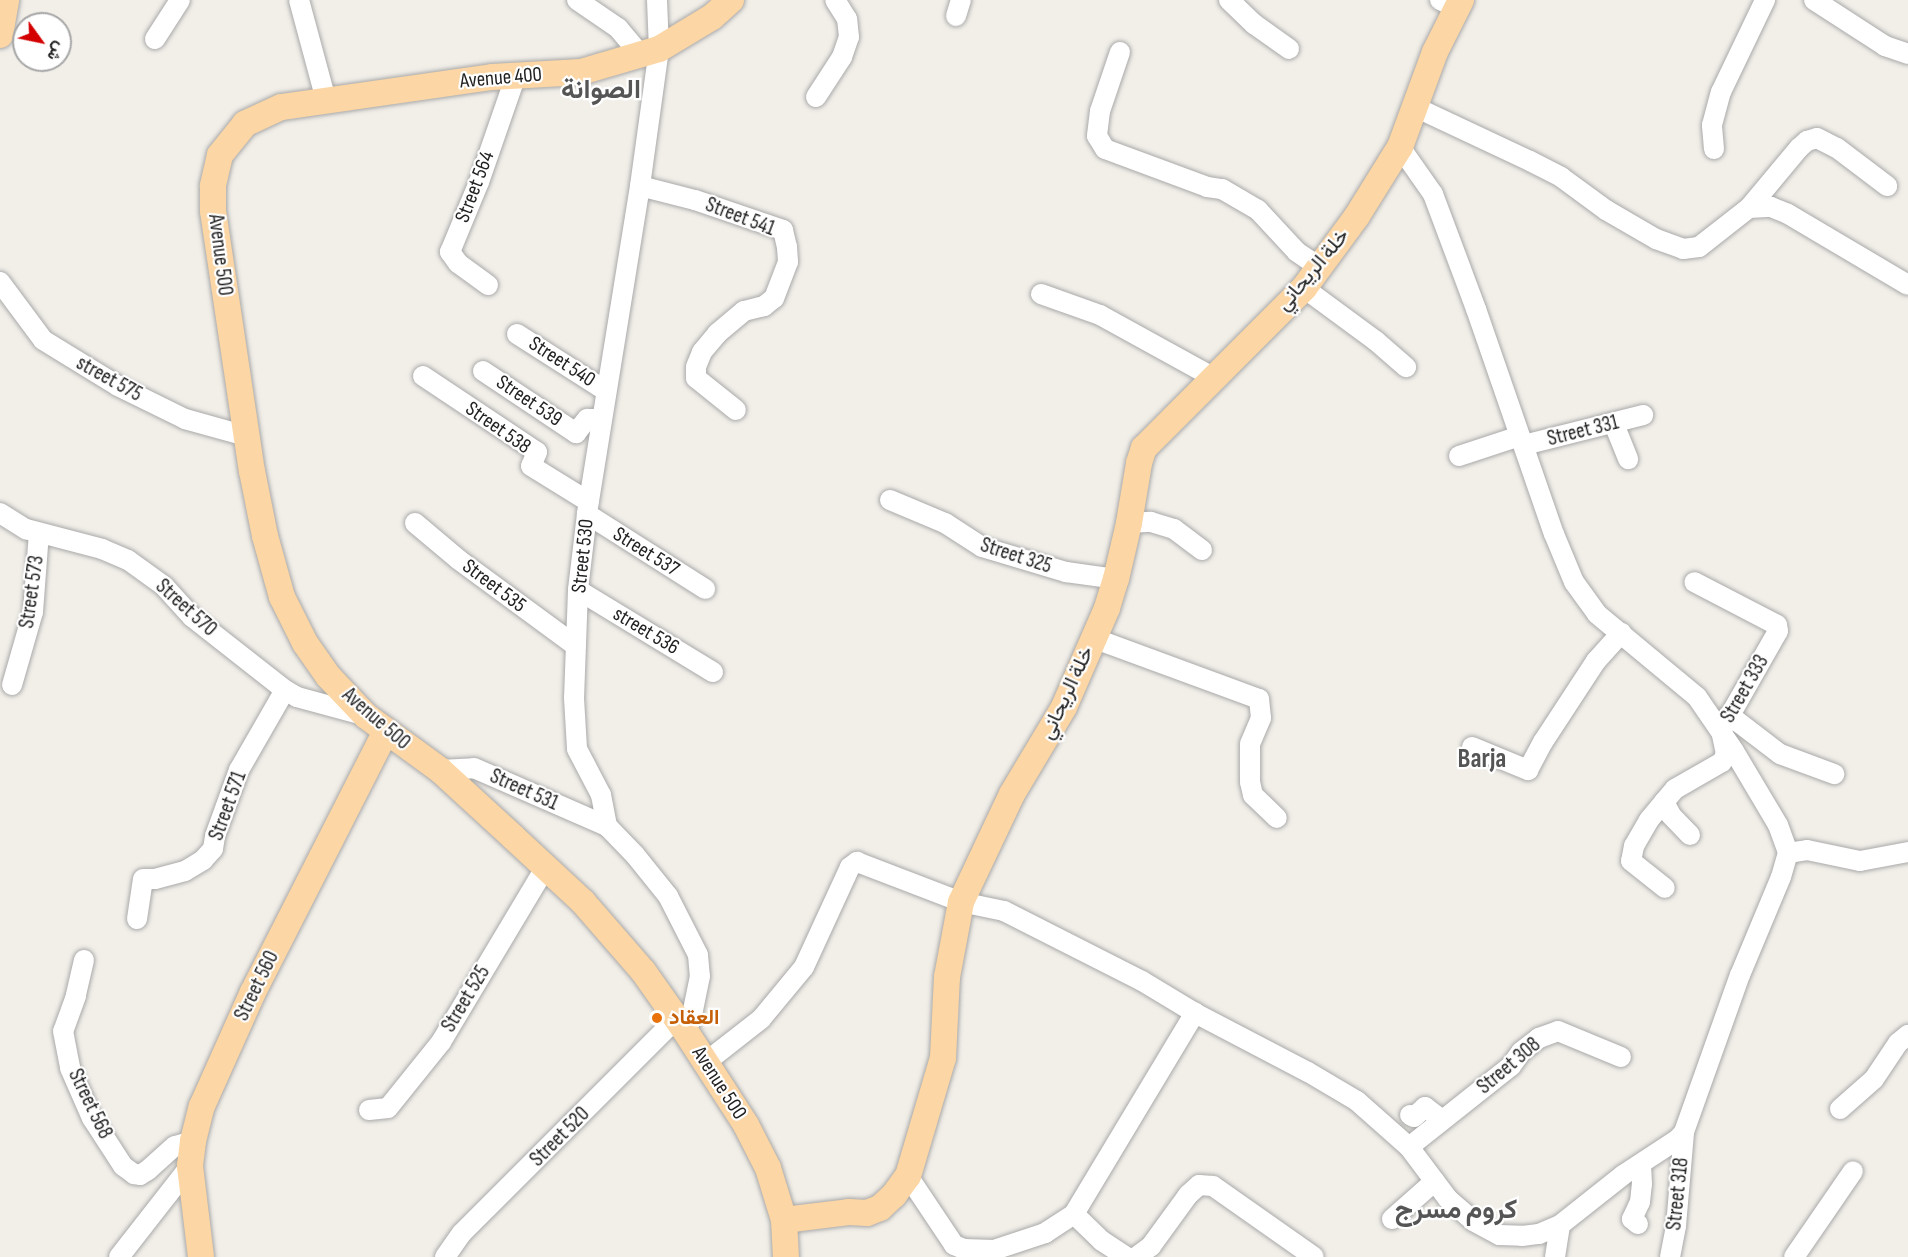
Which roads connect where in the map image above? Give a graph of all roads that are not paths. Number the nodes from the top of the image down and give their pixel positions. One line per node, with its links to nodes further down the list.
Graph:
1 (6, 0): 12 (main road)
2 (180, 0): 13 (street)
3 (299, 0): 20 (street)
4 (577, 0): 15 (street)
5 (657, 0): 15 (street, Street 530)
6 (731, 0): 15 (main road, Avenue 400)
7 (835, 0): 19 (street)
8 (1229, 0): 14 (street)
9 (1765, 0): 23 (street)
10 (1814, 0): 17 (street)
11 (1453, 3): 21 (main road, خلة الريحاني)
12 (0, 35)
13 (155, 39)
14 (1289, 50)
15 (649, 52): 18 (main road, Avenue 400); 24 (street, Street 530)
16 (1120, 52): 27 (street)
17 (1908, 54)
18 (516, 75): 20 (main road, Avenue 400); 29 (street, Street 564)
19 (816, 97)
20 (326, 100): 43 (main road, Avenue 500)
21 (1415, 107): 22 (main road, خلة الريحاني); 26 (street)
22 (1403, 139): 27 (main road, خلة الريحاني); 44 (street)
23 (1714, 149)
24 (640, 186): 38 (street, Street 530); 39 (street, Street 541)
25 (1887, 186): 26 (street)
26 (1749, 208): 30 (street)
27 (1319, 267): 31 (main road, خلة الريحاني)
28 (0, 282): 43 (street, street 575)
29 (488, 285)
30 (1908, 285)
31 (1304, 288): 34 (street); 37 (main road, خلة الريحاني)
32 (1041, 294): 37 (street)
33 (517, 334): 38 (street, Street 540)
34 (1406, 367)
35 (483, 371): 41 (street, Street 539)
36 (423, 376): 48 (street, Street 538)
37 (1213, 377): 51 (main road, خلة الريحاني)
38 (606, 391): 41 (street, Street 530)
39 (736, 410)
40 (1643, 415): 42 (street, Street 331)
41 (602, 419): 48 (street, Street 530)
42 (1614, 424): 44 (street, Street 331); 46 (street)
43 (246, 436): 64 (main road, Avenue 500)
44 (1522, 440): 45 (street, Street 331); 58 (street)
45 (1459, 456)
46 (1628, 459)
47 (891, 500): 54 (street, Street 325)
48 (588, 508): 56 (street, Street 537); 57 (street, Street 530)
49 (0, 513): 52 (street, Street 570)
50 (415, 523): 60 (street, Street 535)
51 (1129, 523): 53 (street); 54 (main road, خلة الريحاني)
52 (39, 533): 62 (street, Street 573); 63 (street, Street 570)
53 (1202, 550)
54 (1116, 579): 59 (main road, خلة الريحاني)
55 (1694, 582): 65 (street, Street 333)
56 (705, 589)
57 (578, 590): 60 (street, Street 530); 61 (street, street 536)
58 (1621, 633): 65 (street); 67 (street)
59 (1093, 638): 71 (street); 78 (main road, خلة الريحاني)
60 (576, 646): 72 (street, Street 530)
61 (713, 672)
62 (12, 685)
63 (285, 690): 64 (street, Street 570); 79 (street, Street 571)
64 (366, 716): 66 (main road, Avenue 500)
65 (1725, 723): 69 (street); 70 (street, Street 333); 75 (street)
66 (386, 731): 68 (main road, Avenue 500); 92 (main road, Street 560)
67 (1472, 747)
68 (440, 770): 72 (street, Street 531); 76 (main road, Avenue 500)
69 (1834, 774)
70 (1664, 802): 73 (street); 77 (street)
71 (1277, 818)
72 (607, 826): 82 (street)
73 (1690, 835)
74 (1908, 852): 75 (street)
75 (1788, 853): 90 (street)
76 (545, 868): 82 (main road, Avenue 500); 87 (street, Street 525)
77 (1665, 888)
78 (961, 902): 81 (street); 85 (street); 95 (main road, خلة الريحاني)
79 (137, 919)
80 (84, 960): 92 (street, Street 568)
81 (1195, 1013): 91 (street); 97 (street)
82 (680, 1024): 85 (main road, Avenue 500); 104 (street, Street 520)
83 (1908, 1035): 86 (street)
84 (1621, 1057): 89 (street, Street 308)
85 (706, 1062): 99 (main road, Avenue 500)
86 (1840, 1109)
87 (369, 1110)
88 (1410, 1115): 89 (street)
89 (1442, 1120): 91 (street, Street 308)
90 (1684, 1131): 93 (street); 110 (street, Street 318)
91 (1408, 1147): 96 (street)
92 (191, 1154): 102 (street); 103 (main road, Street 560)
93 (1641, 1164): 100 (street); 101 (street)
94 (1853, 1171): 111 (street)
95 (908, 1176): 97 (street); 99 (main road, خلة الريحاني)
96 (1435, 1181): 98 (street); 101 (street)
97 (1074, 1214): 106 (street)
98 (1392, 1219)
99 (784, 1220): 105 (main road, Avenue 500)
100 (1638, 1224)
101 (1560, 1225): 109 (street)
102 (118, 1257)
103 (201, 1257)
104 (445, 1257)
105 (786, 1257)
106 (1127, 1257)
107 (1136, 1257): 108 (street)
108 (1314, 1257)
109 (1555, 1257)
110 (1670, 1257)
111 (1794, 1257)

